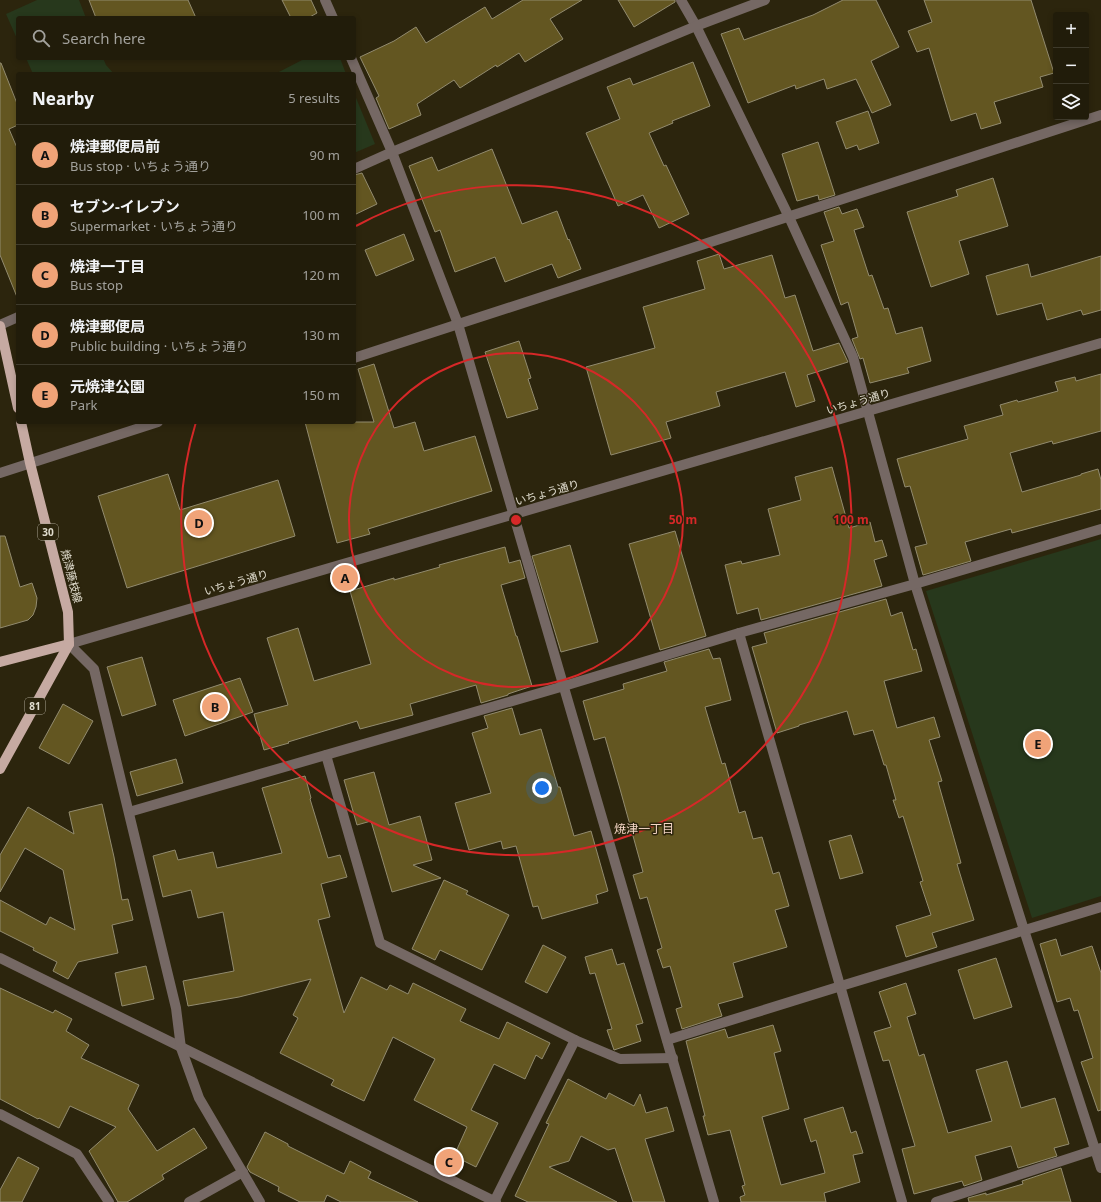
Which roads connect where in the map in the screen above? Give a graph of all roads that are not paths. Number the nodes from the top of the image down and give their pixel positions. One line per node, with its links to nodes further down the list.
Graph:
1 (325, 0): 4 (street)
2 (680, 0): 5 (street)
3 (765, 0): 5 (street)
4 (332, 16)
5 (696, 26): 8 (street); 10 (street)
6 (351, 60): 8 (street)
7 (1101, 115): 10 (street)
8 (392, 152): 9 (street); 12 (street)
9 (356, 168)
10 (789, 217): 12 (street); 17 (street)
11 (16, 318): 13 (street)
12 (458, 324): 15 (street); 22 (street)
13 (0, 326): 16 (main road)
14 (1101, 343): 17 (street, いちょう通り)
15 (356, 357)
16 (16, 399)
17 (868, 411): 22 (street, いちょう通り); 24 (street)
18 (21, 424): 20 (main road, 焼津藤枝線 / 30)
19 (152, 424): 20 (street)
20 (30, 464): 21 (street); 26 (main road, 焼津藤枝線 / 30)
21 (0, 473)
22 (514, 514): 26 (street, いちょう通り); 28 (street)
23 (1101, 528): 24 (street)
24 (914, 584): 25 (street); 33 (street)
25 (739, 633): 28 (street); 35 (street)
26 (69, 644): 27 (main road, いちょう通り); 30 (main road, 81); 31 (street)
27 (0, 662)
28 (564, 686): 29 (street); 37 (street)
29 (326, 755): 31 (street); 36 (street)
30 (0, 769)
31 (129, 812): 38 (street)
32 (1101, 907): 33 (street)
33 (1024, 930): 35 (street); 41 (street)
34 (0, 958): 38 (street)
35 (841, 986): 37 (street); 49 (street)
36 (575, 1040): 39 (street); 47 (street)
37 (667, 1040): 39 (street)
38 (182, 1048): 43 (street); 47 (street)
39 (672, 1058): 48 (street)
40 (0, 1114): 44 (street)
41 (1098, 1149): 42 (street); 50 (street)
42 (1101, 1168)
43 (243, 1172): 45 (street); 46 (street)
44 (109, 1202)
45 (189, 1202)
46 (260, 1202)
47 (495, 1202)
48 (714, 1202)
49 (902, 1202)
50 (936, 1202)

